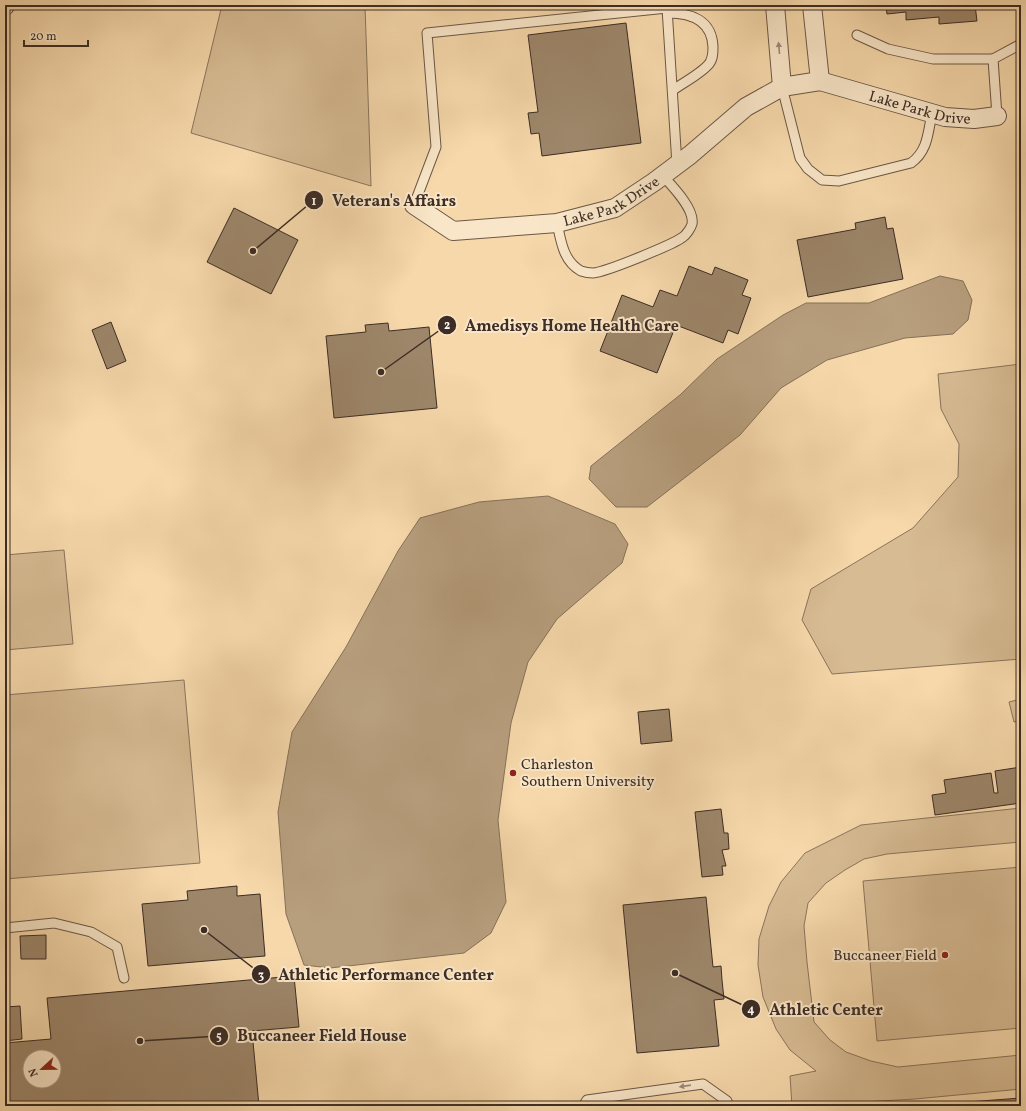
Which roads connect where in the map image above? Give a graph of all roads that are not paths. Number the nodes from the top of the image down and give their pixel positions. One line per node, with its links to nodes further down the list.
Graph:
1 (775, 5): 8 (street, one-way to 1)
2 (812, 5): 7 (street)
3 (668, 13): 9 (lane); 9 (lane); 14 (lane)
4 (857, 35): 6 (lane)
5 (1021, 44): 6 (lane)
6 (994, 59): 11 (lane)
7 (820, 81): 8 (street, Lake Park Drive); 10 (street, Lake Park Drive)
8 (782, 87): 10 (lane); 12 (street, Lake Park Drive)
9 (673, 90): 12 (lane)
10 (932, 113): 11 (street, Lake Park Drive)
11 (997, 116)
12 (677, 165): 13 (street, Lake Park Drive)
13 (663, 176): 15 (street, Lake Park Drive); 15 (lane)
14 (414, 205): 15 (street, Lake Park Drive)
15 (558, 223)
16 (5, 928): 17 (lane)
17 (124, 978)
18 (583, 1106): 19 (lane, one-way to 18)
19 (728, 1106)

